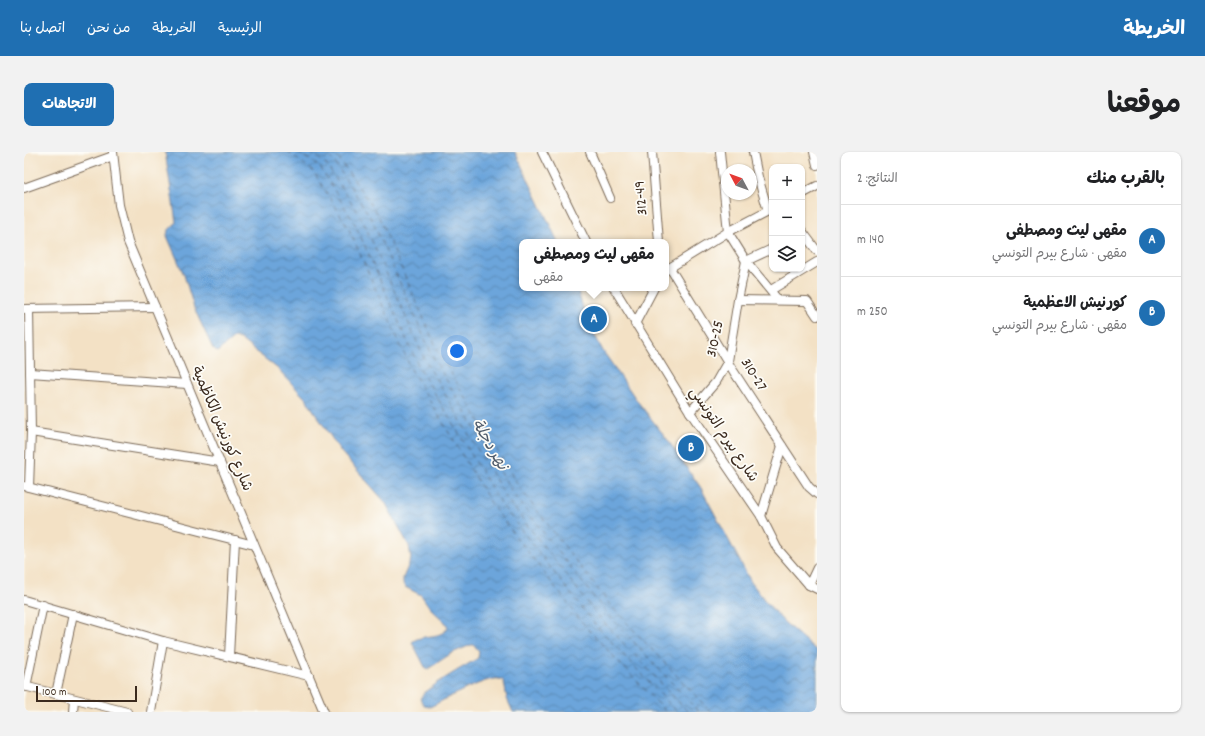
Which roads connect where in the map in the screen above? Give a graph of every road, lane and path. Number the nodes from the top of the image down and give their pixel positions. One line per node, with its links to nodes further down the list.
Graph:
1 (542, 152): 17 (street)
2 (590, 152): 12 (street)
3 (652, 152): 18 (street, 312-49)
4 (720, 152): 15 (street)
5 (753, 152): 13 (street)
6 (814, 152): 8 (street)
7 (113, 154): 10 (street); 30 (street, شارع كورنيش الكاظمية)
8 (817, 165)
9 (817, 186): 11 (street)
10 (24, 188)
11 (805, 192)
12 (610, 198)
13 (769, 207)
14 (769, 211): 15 (street)
15 (728, 232): 21 (street); 23 (street)
16 (805, 236): 20 (street)
17 (585, 239)
18 (659, 239)
19 (769, 250): 21 (street)
20 (817, 251)
21 (746, 261): 25 (street); 28 (street, 310-25)
22 (817, 262): 25 (street)
23 (669, 268)
24 (669, 271): 34 (street, 310-27)
25 (771, 290): 29 (street)
26 (616, 291): 33 (street, شارع بيرم التونسي)
27 (652, 291): 33 (street)
28 (738, 300): 29 (street); 34 (street, 310-25)
29 (778, 300): 32 (street)
30 (155, 307): 31 (street); 36 (street, شارع كورنيش الكاظمية)
31 (26, 309): 35 (street)
32 (817, 316)
33 (635, 324): 37 (street, شارع بيرم التونسي)
34 (728, 361): 37 (street, 310-25); 39 (street, 310-27)
35 (30, 373): 36 (street); 38 (street)
36 (187, 384): 40 (street, شارع كورنيش الكاظمية)
37 (690, 412): 43 (street, شارع بيرم التونسي)
38 (31, 432): 40 (street); 41 (street)
39 (782, 446): 42 (street, 310-27); 43 (street)
40 (220, 462): 45 (street, شارع كورنيش الكاظمية)
41 (27, 487): 44 (street)
42 (817, 494)
43 (761, 516): 47 (street, شارع بيرم التونسي)
44 (235, 540): 45 (street); 53 (street)
45 (254, 545): 54 (street, شارع كورنيش الكاظمية)
46 (817, 568): 47 (street)
47 (809, 585): 48 (street, شارع بيرم التونسي)
48 (817, 589)
49 (24, 600): 50 (street)
50 (43, 605): 51 (street); 55 (street)
51 (73, 614): 52 (street); 56 (street)
52 (164, 641): 53 (street); 60 (street)
53 (229, 656): 54 (street)
54 (309, 676): 61 (street, شارع كورنيش الكاظمية)
55 (25, 686): 56 (street)
56 (56, 694): 57 (street)
57 (74, 699): 58 (street); 59 (street)
58 (73, 712)
59 (127, 712)
60 (151, 712)
61 (324, 712)

